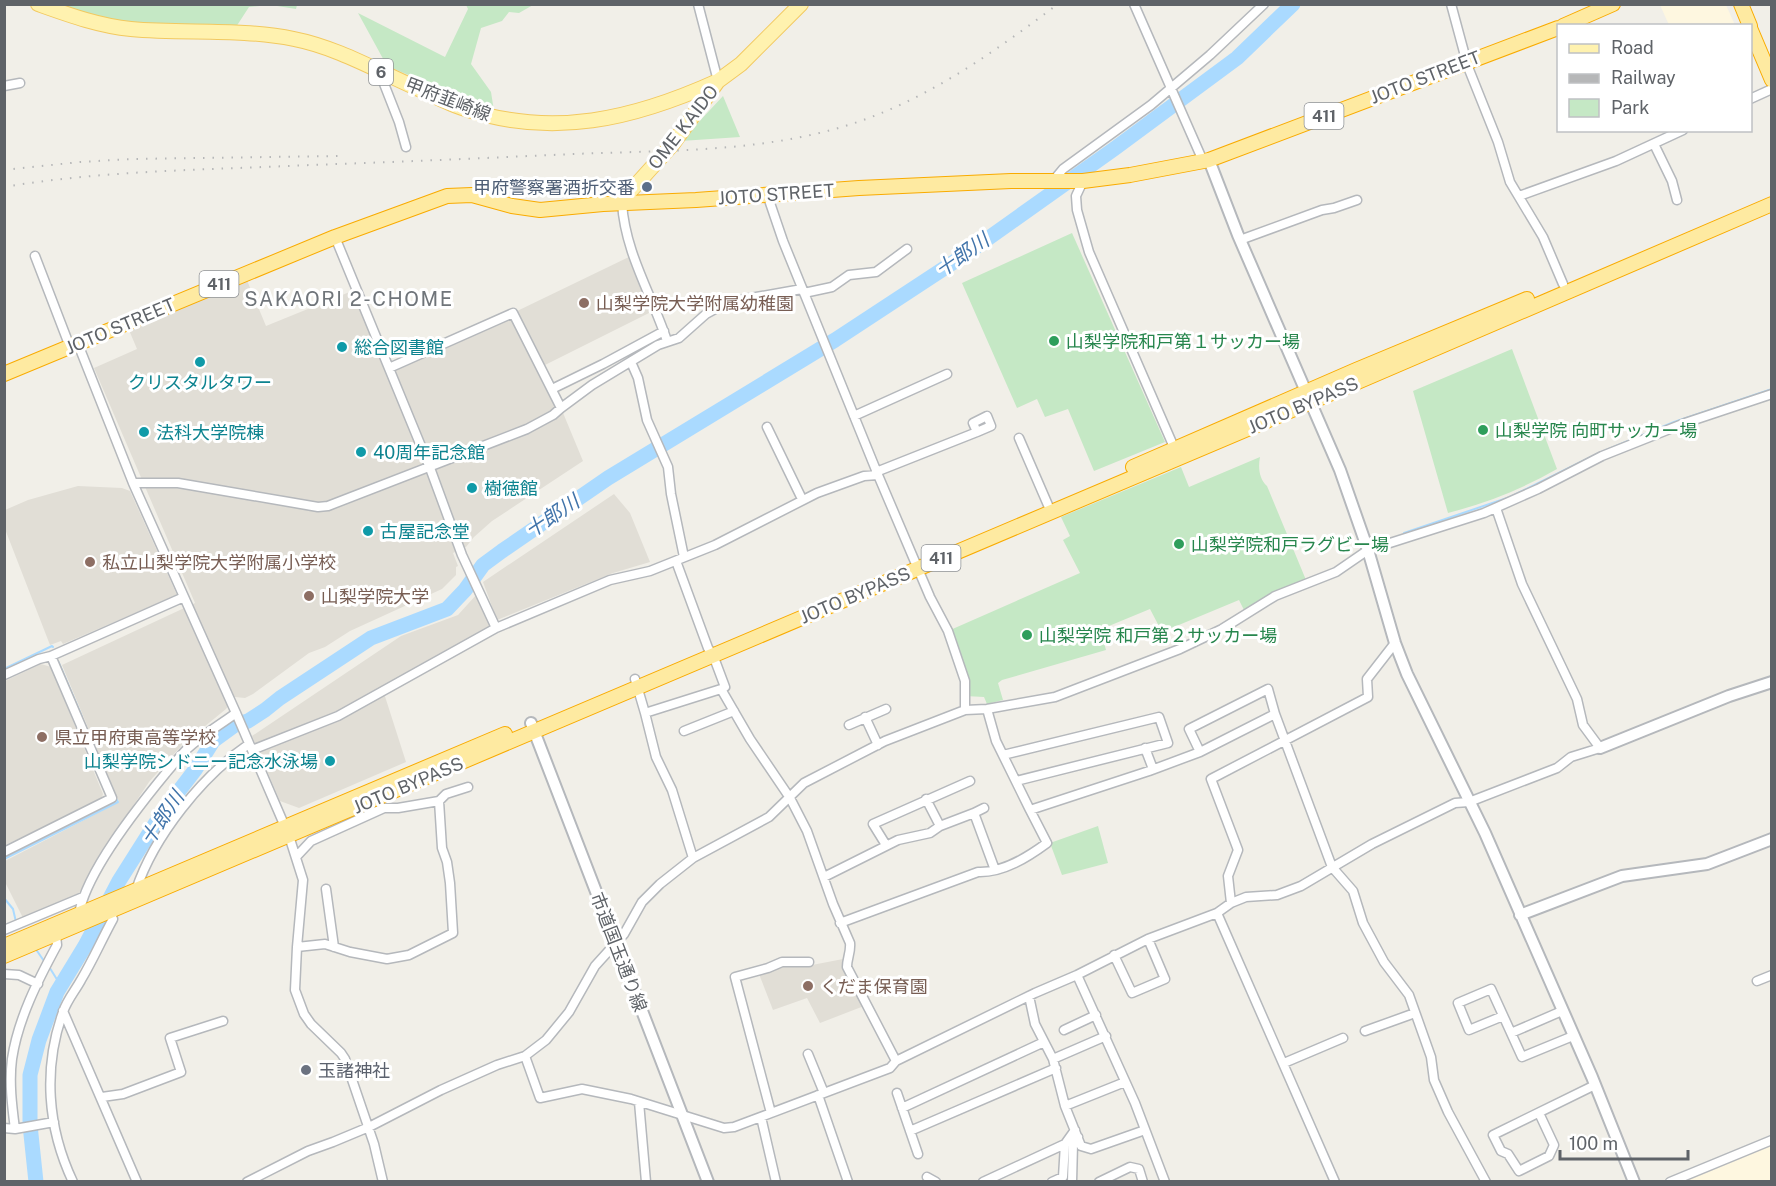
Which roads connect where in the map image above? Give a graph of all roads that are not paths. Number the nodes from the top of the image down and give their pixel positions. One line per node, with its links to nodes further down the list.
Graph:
1 (38, 4): 15 (main road, 甲府韮崎線 / 6)
2 (698, 4): 17 (street)
3 (801, 4): 17 (main road, OME KAIDO / 6)
4 (1134, 4): 20 (street)
5 (1264, 4): 20 (street)
6 (1451, 4): 14 (street)
7 (1613, 4): 9 (highway)
8 (1741, 4): 11 (highway)
9 (1583, 10): 10 (highway)
10 (1566, 24)
11 (1749, 24)
12 (1557, 27): 14 (highway, JOTO STREET / 411)
13 (1752, 32): 16 (highway)
14 (1467, 61): 26 (highway, JOTO STREET / 411); 31 (street)
15 (379, 71): 17 (main road, 甲府韮崎線 / 6); 25 (street)
16 (1772, 80)
17 (718, 81): 34 (main road, OME KAIDO / 6)
18 (20, 83): 19 (street)
19 (4, 86)
20 (1171, 88): 26 (street); 27 (street)
21 (1772, 89): 22 (street)
22 (1752, 98)
23 (1679, 132): 24 (street)
24 (1654, 144): 31 (street); 33 (street)
25 (406, 147)
26 (1206, 161): 28 (highway, JOTO STREET / 411); 37 (street)
27 (1053, 181): 28 (highway, JOTO STREET / 411); 29 (highway, JOTO STREET / 411)
28 (1083, 181): 57 (street)
29 (767, 194): 34 (highway, JOTO STREET / 411); 41 (street)
30 (1772, 195): 40 (highway, JOTO BYPASS / 411)
31 (1520, 196): 40 (street)
32 (1357, 200): 37 (street)
33 (1677, 200)
34 (622, 203): 36 (highway, JOTO STREET / 411); 42 (street)
35 (1772, 204): 51 (highway, JOTO BYPASS / 411)
36 (335, 237): 44 (highway, JOTO STREET / 411); 46 (street)
37 (1240, 240): 51 (street)
38 (907, 249): 41 (street)
39 (35, 256): 44 (street)
40 (1563, 284): 51 (highway, JOTO BYPASS / 411)
41 (803, 291): 43 (street); 53 (street)
42 (664, 331): 43 (street); 49 (street)
43 (667, 340): 45 (street)
44 (74, 346): 47 (highway, JOTO STREET / 411); 60 (street)
45 (631, 362): 52 (street); 65 (street)
46 (390, 368): 49 (street); 58 (street)
47 (4, 374)
48 (948, 374): 53 (street)
49 (552, 389): 52 (street)
50 (1772, 394): 63 (street)
51 (1309, 398): 57 (highway, JOTO BYPASS / 411); 64 (street)
52 (561, 408): 58 (street)
53 (854, 416): 59 (street)
54 (767, 427): 61 (street)
55 (977, 432): 59 (street)
56 (1019, 438): 62 (street)
57 (1177, 453): 62 (highway, JOTO BYPASS / 411)
58 (430, 468): 60 (street); 68 (street)
59 (877, 474): 61 (street); 66 (street)
60 (133, 483): 67 (street)
61 (802, 500): 65 (street)
62 (1049, 508): 66 (highway, JOTO BYPASS / 411)
63 (1496, 508): 64 (street); 91 (street)
64 (1368, 550): 69 (street); 77 (street)
65 (680, 559): 68 (street); 70 (street)
66 (916, 564): 70 (highway, JOTO BYPASS / 411); 78 (street)
67 (184, 597): 71 (street); 80 (street)
68 (496, 628): 88 (street)
69 (1395, 643): 87 (street); 101 (street)
70 (710, 651): 74 (highway, JOTO BYPASS / 411); 75 (street)
71 (51, 656): 72 (street); 109 (street)
72 (4, 675)
73 (1772, 682): 91 (street)
74 (636, 683): 81 (street); 85 (highway, JOTO BYPASS / 411)
75 (722, 689): 79 (street); 81 (street)
76 (886, 709): 83 (street)
77 (987, 709): 78 (street); 93 (street)
78 (965, 710): 89 (street)
79 (734, 711): 86 (street); 98 (street)
80 (236, 713): 88 (street); 117 (street)
81 (645, 713): 111 (street)
82 (1275, 714): 87 (street); 92 (street); 92 (street)
83 (865, 717): 84 (street); 89 (street)
84 (849, 725)
85 (532, 728): 106 (highway, JOTO BYPASS / 411); 127 (street, 市道国玉通り線)
86 (684, 731)
87 (1285, 739): 112 (street); 118 (street)
88 (249, 744): 106 (street); 116 (street)
89 (878, 745): 98 (street)
90 (1145, 748): 93 (street); 94 (street); 96 (street)
91 (1600, 748): 101 (street)
92 (1200, 752): 94 (street)
93 (1003, 755): 96 (street)
94 (1154, 769): 103 (street)
95 (970, 781): 99 (street)
96 (1016, 781): 103 (street)
97 (468, 787): 100 (street)
98 (790, 798): 111 (street); 114 (street)
99 (926, 800): 105 (street); 108 (street)
100 (439, 801): 110 (street); 130 (street)
101 (1469, 802): 112 (street); 121 (street)
102 (984, 808): 104 (street)
103 (1030, 810): 113 (street)
104 (974, 813): 105 (street); 113 (street)
105 (940, 826): 108 (street)
106 (287, 831): 110 (street); 116 (highway, JOTO BYPASS / 411); 119 (highway, JOTO BYPASS / 411)
107 (1772, 839): 121 (street)
108 (886, 845): 114 (street)
109 (4, 852)
110 (296, 857): 129 (street)
111 (693, 858): 127 (street)
112 (1332, 867): 118 (street); 142 (street)
113 (995, 870): 123 (street)
114 (824, 877): 123 (street)
115 (326, 889): 130 (street)
116 (130, 893): 122 (highway, JOTO BYPASS / 411)
117 (83, 897): 122 (street); 124 (street)
118 (1231, 903): 120 (street)
119 (110, 912): 122 (highway, JOTO BYPASS / 411); 140 (street)
120 (1217, 913): 126 (street); 156 (street)
121 (1520, 915): 141 (street)
122 (79, 918): 125 (highway, JOTO BYPASS / 411)
123 (840, 923): 155 (street)
124 (4, 930)
125 (49, 934): 128 (highway, JOTO BYPASS / 411); 132 (highway, JOTO BYPASS / 411); 137 (street)
126 (1148, 939): 131 (street); 131 (street)
127 (616, 943): 154 (street); 168 (street, 市道国玉通り線)
128 (4, 946)
129 (297, 947): 130 (street); 171 (street)
130 (334, 947)
131 (1114, 955): 135 (street)
132 (4, 956)
133 (809, 962): 166 (street)
134 (4, 974): 137 (street)
135 (1077, 975): 139 (street); 143 (street)
136 (1772, 975): 138 (street)
137 (40, 980): 173 (street)
138 (1757, 981)
139 (1029, 996): 152 (street); 155 (street)
140 (63, 1011): 162 (street); 170 (street)
141 (1563, 1011): 148 (street); 150 (street)
142 (1416, 1013): 147 (street); 198 (street)
143 (1095, 1015): 146 (street); 149 (street)
144 (1503, 1016): 144 (street); 148 (street)
145 (223, 1021): 162 (street)
146 (1064, 1030)
147 (1365, 1031)
148 (1511, 1033): 150 (street)
149 (1106, 1036): 157 (street); 158 (street)
150 (1573, 1036): 159 (street)
151 (1343, 1038): 156 (street)
152 (1044, 1042): 157 (street); 165 (street)
153 (808, 1054): 161 (street)
154 (525, 1056): 163 (street); 171 (street)
155 (896, 1061): 161 (street)
156 (1284, 1063): 197 (street)
157 (1055, 1064): 164 (street); 175 (street)
158 (1125, 1082): 164 (street); 174 (street)
159 (1595, 1085): 167 (street); 199 (street)
160 (897, 1093): 165 (street)
161 (821, 1094): 166 (street); 189 (street)
162 (102, 1097): 183 (street)
163 (639, 1102): 168 (street); 186 (street)
164 (1065, 1106): 176 (street)
165 (902, 1108): 175 (street)
166 (771, 1113): 169 (street)
167 (1539, 1113): 167 (street)
168 (682, 1115): 169 (street); 187 (street, 市道国玉通り線)
169 (761, 1117): 188 (street)
170 (52, 1123): 173 (street); 182 (street)
171 (369, 1127): 184 (street); 185 (street)
172 (4, 1128): 173 (street)
173 (17, 1129)
174 (1145, 1130): 176 (street); 196 (street)
175 (910, 1131): 179 (street)
176 (1076, 1133): 178 (street); 193 (street)
177 (1772, 1140): 200 (street)
178 (1065, 1144): 181 (street); 191 (street)
179 (918, 1154)
180 (927, 1177): 190 (street)
181 (1063, 1179): 192 (street)
182 (72, 1182)
183 (137, 1182)
184 (247, 1182)
185 (383, 1182)
186 (645, 1182)
187 (708, 1182)
188 (776, 1182)
189 (848, 1182)
190 (936, 1182)
191 (983, 1182)
192 (1052, 1182)
193 (1072, 1182)
194 (1099, 1182): 195 (street)
195 (1143, 1182)
196 (1165, 1182)
197 (1335, 1182)
198 (1486, 1182)
199 (1634, 1182)
200 (1670, 1182)

